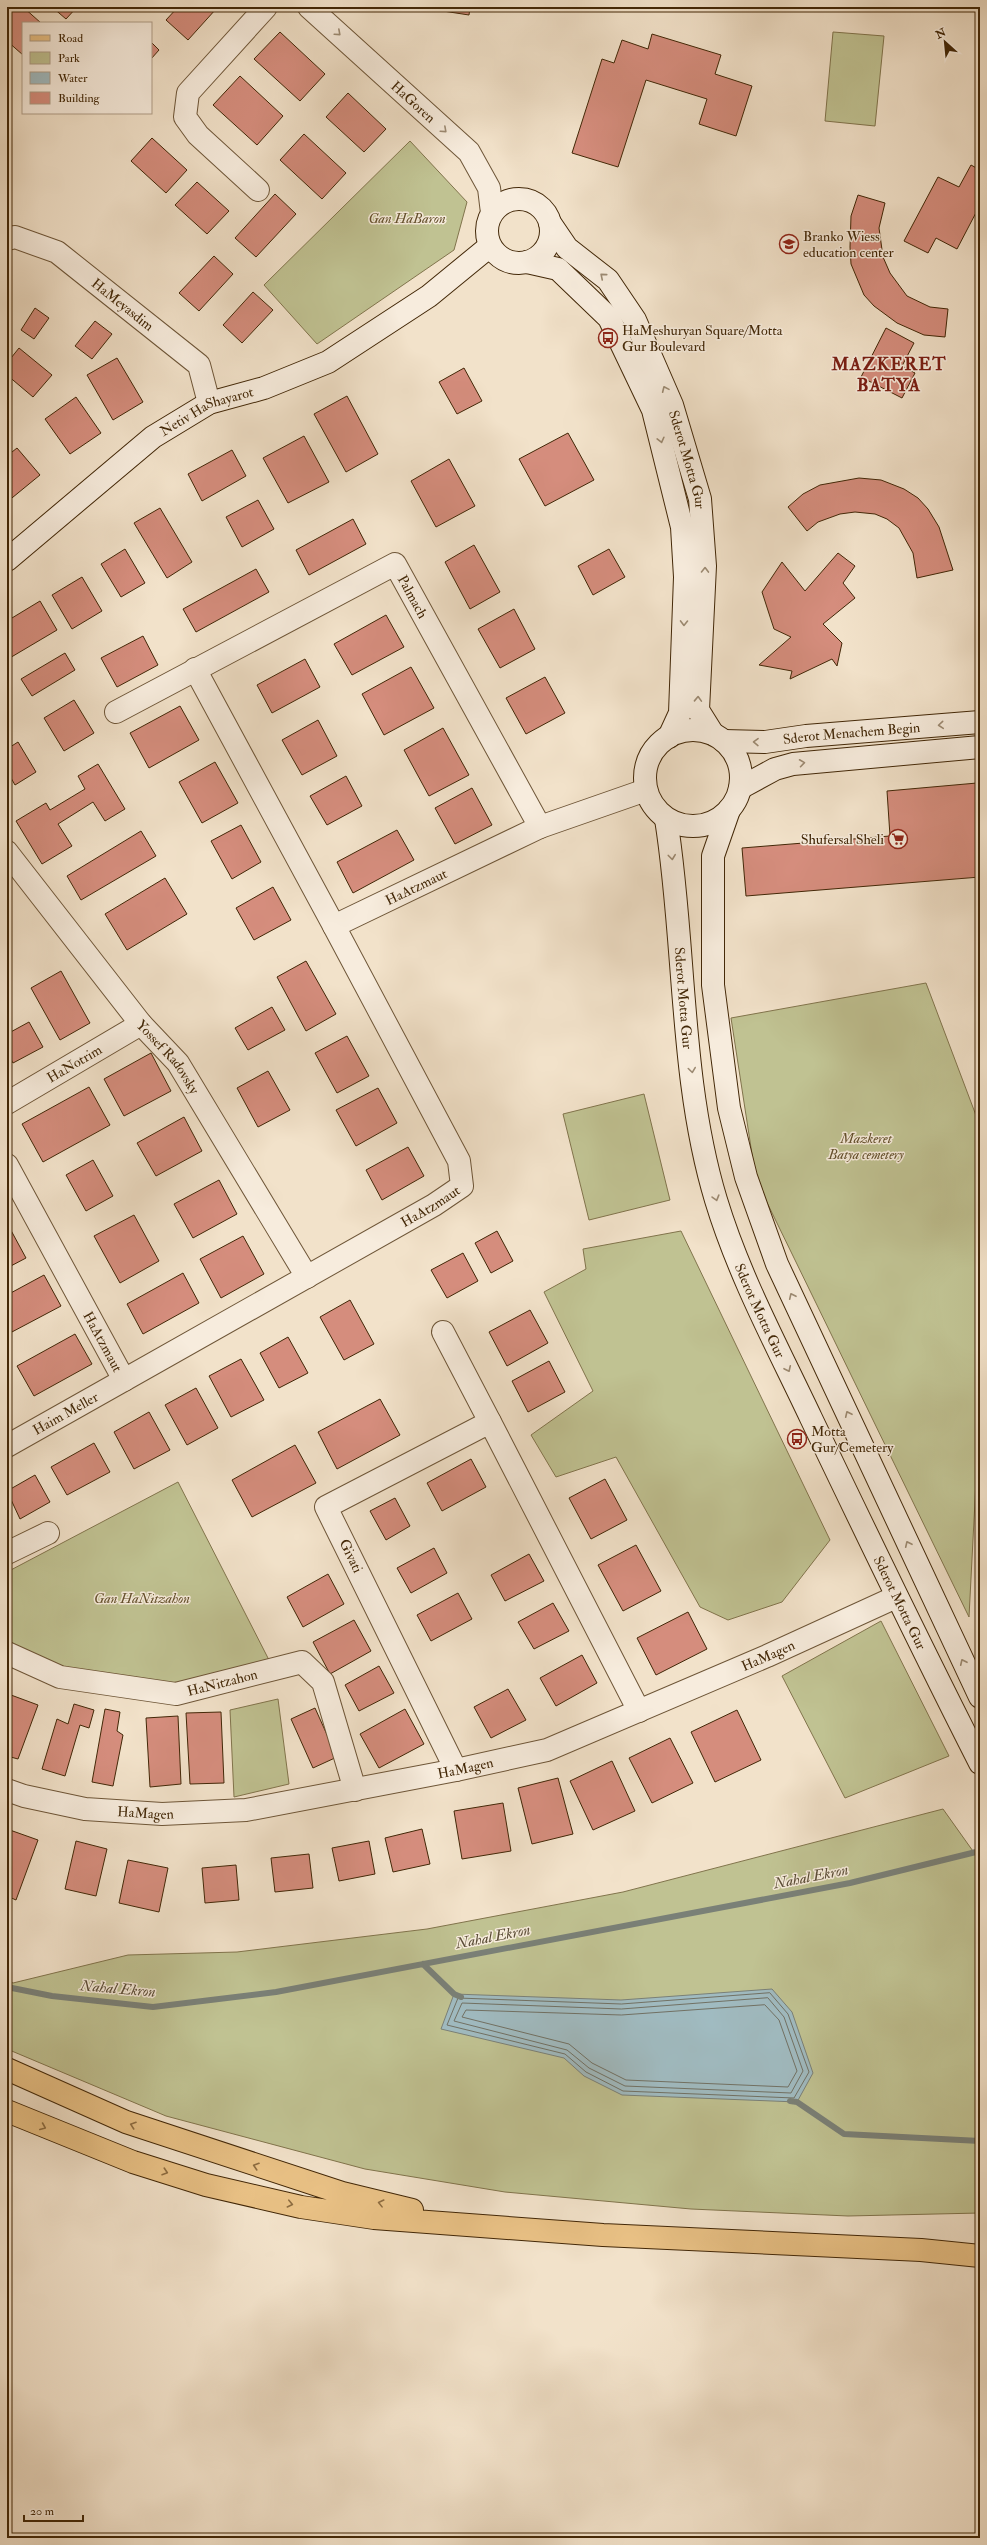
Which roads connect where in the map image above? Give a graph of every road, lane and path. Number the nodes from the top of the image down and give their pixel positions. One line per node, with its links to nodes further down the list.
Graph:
1 (266, 7): 3 (street)
2 (309, 7): 4 (street, HaGoren, one-way to 4)
3 (258, 190)
4 (492, 213): 5 (street); 7 (street)
5 (550, 223): 8 (street); 15 (street, Sderot Motta Gur, one-way to 5)
6 (7, 239): 9 (street, HaMeyasdim)
7 (497, 253): 8 (street); 9 (street, Netiv HaShayarot)
8 (527, 262): 14 (street, Sderot Motta Gur, one-way to 14)
9 (208, 403): 10 (street, Netiv HaShayarot)
10 (7, 560)
11 (195, 669): 12 (street, Palmach); 21 (street, Palmach); 23 (street)
12 (116, 712)
13 (980, 722): 15 (street, Sderot Menachem Begin, one-way to 15)
14 (669, 737): 15 (street); 18 (street)
15 (718, 738): 17 (street)
16 (980, 747): 17 (street, Sderot Menachem Begin, one-way to 16)
17 (740, 788): 19 (street)
18 (646, 790): 20 (street); 21 (street, HaAtzmaut)
19 (730, 810): 20 (street); 36 (street, one-way to 19)
20 (666, 819): 34 (street, Sderot Motta Gur, one-way to 34)
21 (540, 827): 23 (street, HaAtzmaut)
22 (7, 852): 24 (street, Yossef Radovsky)
23 (334, 926): 27 (street, HaAtzmaut)
24 (141, 1024): 25 (street, HaNotrim); 27 (street, Yossef Radovsky)
25 (7, 1103)
26 (7, 1165): 29 (street, HaAtzmaut)
27 (307, 1276): 29 (street, HaAtzmaut)
28 (443, 1332): 30 (street)
29 (124, 1380): 31 (street, Haim Meller)
30 (490, 1422): 37 (street); 39 (street, Givati)
31 (7, 1446)
32 (48, 1533): 33 (street)
33 (7, 1553)
34 (896, 1597): 37 (street, HaMagen); 38 (street, Sderot Motta Gur)
35 (7, 1653): 41 (street, HaNitzahon)
36 (980, 1697)
37 (639, 1711): 39 (street, HaMagen)
38 (980, 1763)
39 (456, 1770): 41 (street, HaMagen)
40 (7, 1790): 41 (street, HaMagen)
41 (355, 1790)
42 (7, 2069): 44 (main road, one-way to 42)
43 (7, 2111): 44 (main road, one-way to 44)
44 (473, 2225): 45 (main road)
45 (980, 2256)

